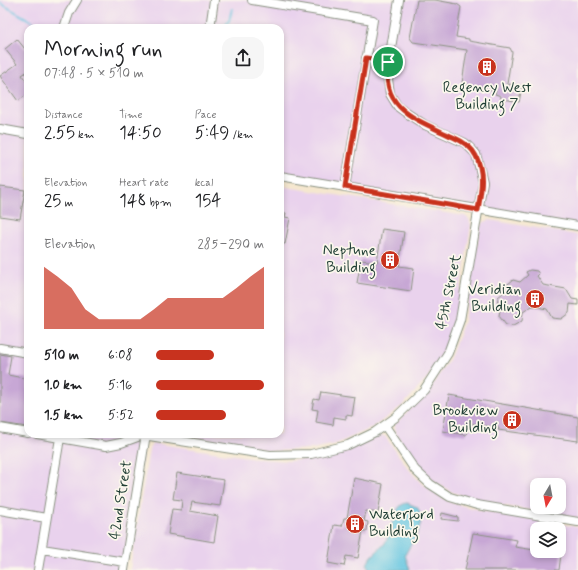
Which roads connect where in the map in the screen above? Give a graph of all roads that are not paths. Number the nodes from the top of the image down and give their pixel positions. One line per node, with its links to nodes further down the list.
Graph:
1 (77, 0): 5 (street)
2 (214, 0): 6 (street)
3 (252, 0): 7 (street)
4 (399, 0): 8 (street, 45th Street)
5 (65, 24)
6 (211, 24)
7 (366, 58): 8 (street); 12 (street)
8 (388, 62): 13 (street, 45th Street)
9 (0, 129): 10 (street)
10 (24, 133)
11 (284, 177): 12 (street)
12 (345, 187): 13 (street)
13 (478, 210): 14 (street); 17 (street, 45th Street)
14 (578, 226)
15 (0, 348): 16 (street)
16 (24, 352)
17 (385, 426): 23 (street, 45th Street); 26 (street)
18 (0, 428): 19 (street)
19 (24, 431)
20 (60, 438): 21 (street); 25 (street)
21 (130, 438)
22 (146, 438): 28 (street, 42nd Street)
23 (163, 438)
24 (0, 510): 25 (street)
25 (46, 518): 27 (street)
26 (578, 522)
27 (42, 549): 28 (street); 29 (street)
28 (125, 566)
29 (38, 570)

